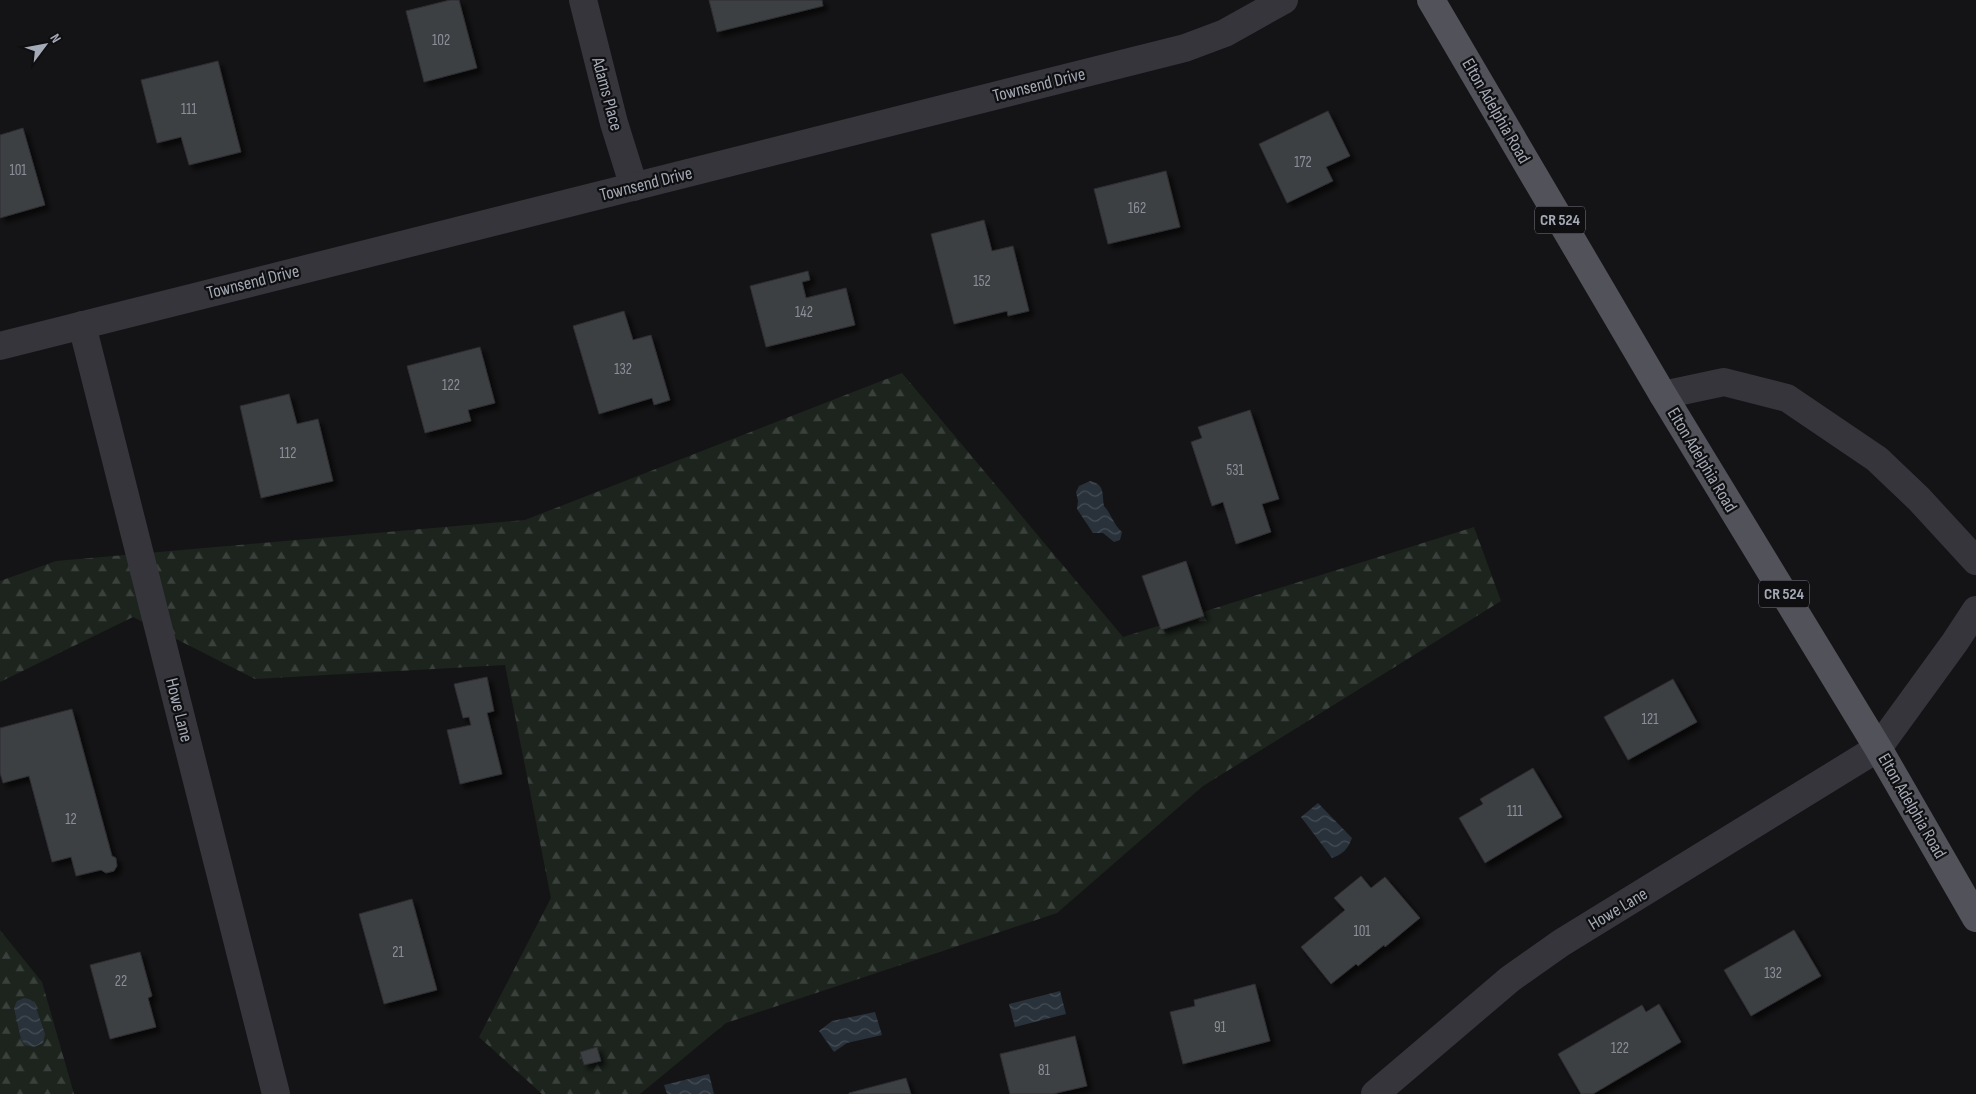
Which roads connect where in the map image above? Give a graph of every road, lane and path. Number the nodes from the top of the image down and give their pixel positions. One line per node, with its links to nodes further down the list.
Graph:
1 (583, 0): 4 (street, Adams Place)
2 (1284, 0): 4 (street, Townsend Drive)
3 (1432, 0): 7 (main road, Elton Adelphia Road / CR 524)
4 (634, 187): 5 (street, Townsend Drive)
5 (82, 325): 6 (street, Townsend Drive); 12 (street, Howe Lane)
6 (0, 346)
7 (1663, 395): 8 (street); 10 (main road, Elton Adelphia Road / CR 524)
8 (1976, 561)
9 (1976, 610): 10 (street)
10 (1878, 748): 11 (main road, Elton Adelphia Road / CR 524); 13 (street, Howe Lane)
11 (1976, 918)
12 (276, 1094)
13 (1375, 1094)

